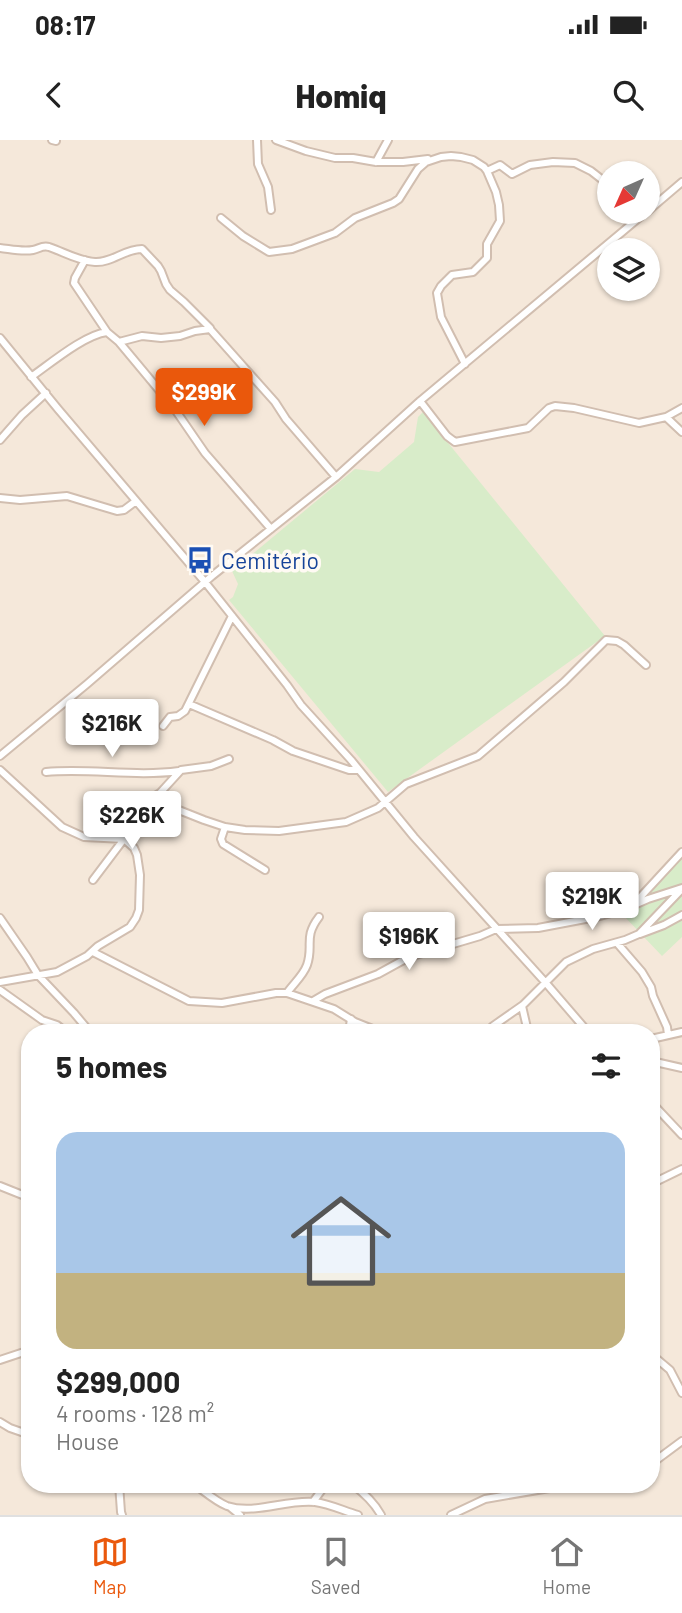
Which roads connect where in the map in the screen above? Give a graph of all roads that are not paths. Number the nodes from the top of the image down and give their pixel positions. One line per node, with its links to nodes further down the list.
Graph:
1 (257, 140): 12 (street)
2 (276, 140): 5 (street)
3 (387, 140): 5 (street)
4 (433, 159): 6 (street); 7 (street); 8 (street)
5 (376, 162): 6 (street)
6 (409, 162): 8 (street)
7 (487, 171): 9 (street); 21 (street)
8 (415, 173): 13 (street)
9 (597, 175)
10 (682, 182): 11 (street)
11 (660, 199)
12 (271, 210)
13 (221, 218)
14 (630, 224): 21 (street)
15 (0, 248): 16 (street)
16 (85, 260): 17 (street); 18 (street)
17 (210, 329): 20 (street); 29 (street)
18 (107, 332): 20 (street); 22 (street)
19 (0, 338): 22 (street)
20 (119, 342): 32 (street)
21 (465, 364): 24 (street)
22 (31, 377): 23 (street)
23 (46, 393): 28 (street); 31 (street)
24 (420, 401): 26 (street); 29 (street)
25 (682, 408): 26 (street)
26 (666, 417): 27 (street)
27 (682, 432)
28 (0, 440)
29 (336, 477): 32 (street)
30 (0, 499): 31 (street)
31 (136, 501): 33 (street)
32 (271, 529): 33 (street)
33 (205, 582): 34 (street); 38 (street)
34 (232, 616): 36 (street); 42 (street)
35 (646, 665): 45 (street)
36 (189, 704): 37 (street); 42 (street)
37 (163, 726)
38 (0, 756)
39 (229, 759): 41 (street)
40 (0, 770): 47 (street)
41 (181, 770): 43 (street); 44 (street)
42 (359, 770): 45 (street)
43 (46, 772)
44 (151, 799): 46 (street); 47 (street)
45 (386, 803): 46 (street); 56 (street)
46 (225, 827): 49 (street)
47 (124, 839): 50 (street); 59 (street)
48 (682, 852): 52 (street)
49 (265, 870)
50 (93, 880)
51 (682, 888): 52 (street); 57 (street)
52 (633, 905): 56 (street)
53 (682, 915): 57 (street)
54 (318, 917): 64 (street)
55 (0, 918): 60 (street)
56 (496, 929): 62 (street); 65 (street)
57 (639, 934): 58 (street)
58 (617, 943): 62 (street); 76 (street)
59 (93, 951): 60 (street); 64 (street)
60 (38, 975): 61 (street); 69 (street)
61 (0, 982)
62 (545, 982): 66 (street); 74 (street)
63 (0, 990): 68 (street)
64 (287, 993): 65 (street)
65 (313, 1001): 67 (street)
66 (522, 1006): 72 (street); 73 (street)
67 (351, 1019): 70 (street); 71 (street)
68 (54, 1024)
69 (83, 1024)
70 (350, 1024)
71 (362, 1024)
72 (496, 1024)
73 (526, 1024)
74 (581, 1024)
75 (682, 1032): 76 (street)
76 (668, 1035): 77 (street)
77 (660, 1037)
78 (660, 1063): 79 (street)
79 (682, 1068)
80 (660, 1112): 81 (street)
81 (682, 1135)
82 (682, 1169): 83 (street)
83 (660, 1180)
84 (0, 1186): 85 (street)
85 (21, 1194)
86 (21, 1353): 87 (street)
87 (0, 1360)
88 (660, 1361): 89 (street)
89 (682, 1393)
90 (0, 1422): 91 (street)
91 (21, 1432)
92 (682, 1441): 93 (street)
93 (660, 1457)
94 (120, 1493): 101 (street)
95 (208, 1493): 100 (street)
96 (320, 1493): 99 (street)
97 (362, 1493): 104 (street)
98 (520, 1493): 105 (street)
99 (313, 1502): 100 (street); 103 (street)
100 (228, 1506): 102 (street)
101 (122, 1515)
102 (240, 1515)
103 (358, 1515)
104 (381, 1515)
105 (451, 1515)

